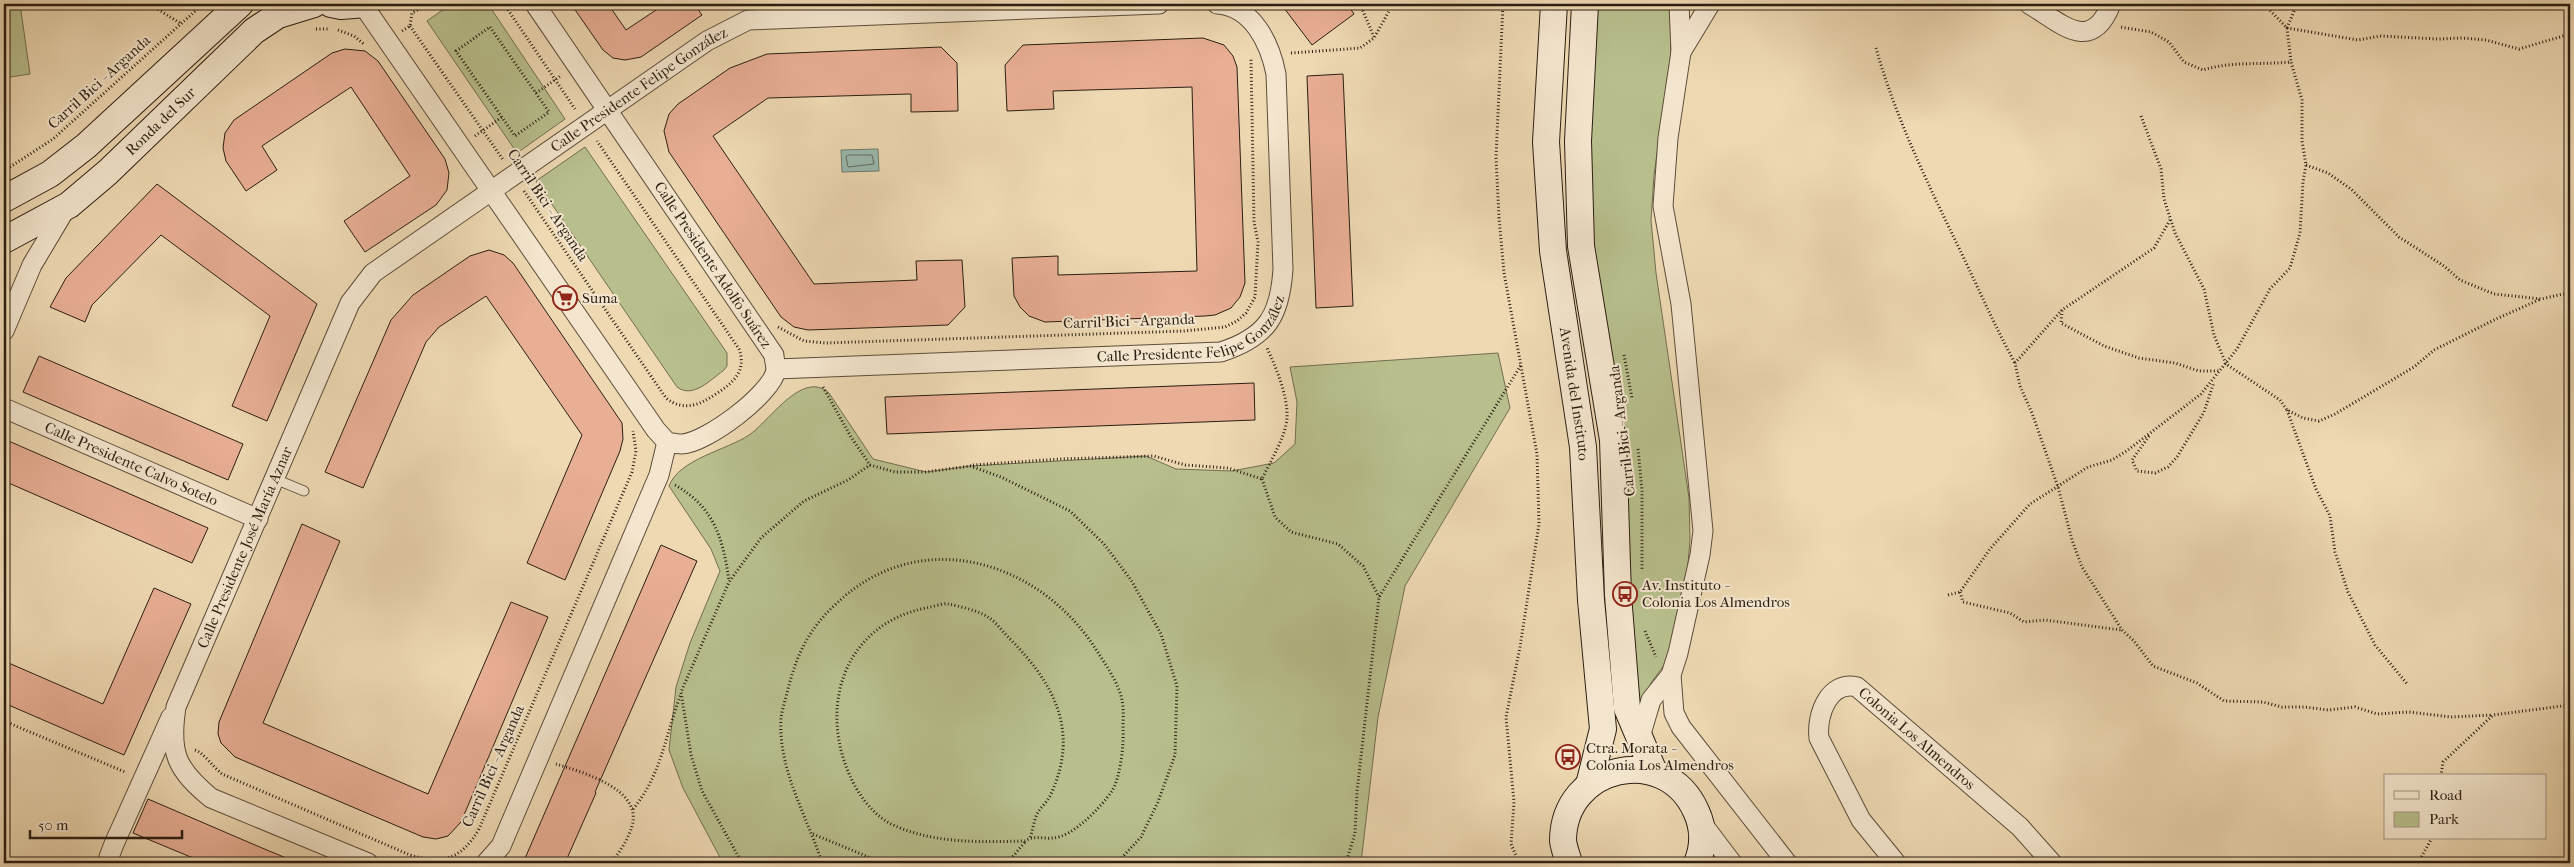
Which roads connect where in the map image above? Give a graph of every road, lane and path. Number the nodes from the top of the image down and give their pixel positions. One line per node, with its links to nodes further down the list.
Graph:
1 (149, 4): 23 (path)
2 (203, 4): 23 (path, Carril Bici - Arganda)
3 (240, 4): 45 (main road, Ronda del Sur)
4 (314, 4): 46 (main road, Ronda del Sur)
5 (331, 4): 6 (main road)
6 (365, 4): 40 (street)
7 (504, 4): 33 (path)
8 (535, 4): 32 (street, Calle Presidente Adolfo Suárez)
9 (1158, 4): 35 (street, Calle Presidente Felipe González)
10 (1217, 4): 29 (street, Calle Presidente Felipe González)
11 (1360, 4): 27 (path)
12 (1393, 4): 27 (path)
13 (1554, 4): 100 (main road, Avenida del Instituto)
14 (1585, 4): 94 (main road, Avenida del Instituto)
15 (1679, 4): 30 (street)
16 (1710, 4): 30 (street)
17 (2029, 4): 22 (street)
18 (2111, 4): 22 (street)
19 (2241, 4): 25 (path)
20 (2297, 4): 25 (path)
21 (1502, 5): 58 (path)
22 (2102, 22): 31 (path)
23 (180, 23): 42 (path, Carril Bici - Arganda)
24 (410, 26): 39 (path, Carril Bici - Arganda)
25 (2287, 28): 26 (path); 31 (path)
26 (2570, 34)
27 (1374, 38): 29 (path)
28 (1876, 48): 57 (path)
29 (1272, 52): 53 (street, Calle Presidente Felipe González); 54 (path, Carril Bici - Arganda)
30 (1682, 52): 87 (street)
31 (2291, 62): 41 (path)
32 (576, 65): 33 (path); 35 (street, Calle Presidente Adolfo Suárez)
33 (555, 79): 34 (path); 38 (path)
34 (536, 93): 37 (path); 37 (path)
35 (607, 109): 38 (street, Calle Presidente Felipe González); 54 (street, Calle Presidente Adolfo Suárez)
36 (2141, 116): 47 (path)
37 (502, 117): 39 (path)
38 (586, 124): 43 (street, Calle Presidente Felipe González); 55 (path)
39 (483, 131): 40 (path); 43 (path, Carril Bici - Arganda)
40 (461, 147): 44 (street)
41 (2306, 165): 50 (path); 59 (path)
42 (4, 170)
43 (513, 174): 44 (street, Calle Presidente Felipe González); 64 (path, Carril Bici - Arganda)
44 (490, 191): 68 (street); 76 (street, Calle Presidente José María Aznar)
45 (4, 199)
46 (68, 205): 48 (main road, Ronda del Sur); 52 (street)
47 (2170, 219): 51 (path); 59 (path)
48 (4, 240)
49 (2570, 294): 50 (path)
50 (2541, 299): 67 (path)
51 (2062, 310): 57 (path); 62 (path)
52 (4, 331)
53 (1260, 332): 60 (street, Calle Presidente Felipe González); 75 (path)
54 (762, 335): 55 (path, Carril Bici - Arganda); 61 (street, Calle Presidente Adolfo Suárez)
55 (739, 349): 64 (path)
56 (1623, 349): 65 (path, Carril Bici - Arganda)
57 (2014, 363): 77 (path)
58 (1521, 364): 84 (path); 118 (path)
59 (2226, 364): 62 (path); 67 (path)
60 (816, 369): 61 (street, Calle Presidente Felipe González); 72 (path)
61 (776, 370): 71 (street)
62 (2220, 371): 63 (path)
63 (2215, 379): 69 (path); 69 (path)
64 (666, 398): 68 (path, Carril Bici - Arganda)
65 (1632, 405)
66 (4, 408): 79 (street, Calle Presidente Calvo Sotelo)
67 (2287, 410): 88 (path)
68 (644, 413): 71 (street); 95 (path, Carril Bici - Arganda)
69 (2151, 433): 77 (path)
70 (1637, 440): 80 (path, Carril Bici - Arganda)
71 (667, 442): 74 (street)
72 (870, 465): 73 (path); 81 (path)
73 (970, 466): 75 (path); 116 (path)
74 (659, 475): 81 (path); 96 (street)
75 (1262, 478): 84 (path)
76 (275, 479): 78 (lane); 79 (street, Calle Presidente José María Aznar)
77 (2058, 488): 82 (path); 86 (path)
78 (304, 491)
79 (258, 519): 91 (street, Calle Presidente José María Aznar)
80 (1642, 578)
81 (729, 582): 89 (path)
82 (1960, 592): 83 (path); 86 (path)
83 (1948, 595)
84 (1379, 597): 117 (path)
85 (1643, 622): 87 (path)
86 (2122, 630): 92 (path)
87 (1663, 670): 94 (street); 122 (street)
88 (2408, 685)
89 (681, 692): 101 (path); 112 (path)
90 (2570, 705): 92 (path)
91 (176, 707): 95 (street, Calle Presidente José María Aznar); 99 (street)
92 (2493, 715): 98 (path)
93 (4, 721): 99 (path)
94 (1640, 737): 97 (main road, Avenida del Instituto)
95 (176, 758): 109 (street, Calle Presidente José María Aznar)
96 (538, 758): 101 (path); 107 (street)
97 (1654, 772): 100 (main road); 102 (main road)
98 (2441, 774)
99 (143, 780): 108 (street)
100 (1589, 785): 119 (main road)
101 (633, 809): 111 (path)
102 (1702, 822): 120 (main road); 121 (street)
103 (813, 834): 104 (path); 113 (path); 114 (path)
104 (1030, 838): 106 (path); 106 (path)
105 (2431, 840): 125 (path)
106 (1025, 841): 115 (path)
107 (497, 855): 110 (street)
108 (110, 863)
109 (368, 863)
110 (486, 863)
111 (611, 863)
112 (742, 863)
113 (822, 863)
114 (883, 863)
115 (1001, 863)
116 (1117, 863)
117 (1346, 863)
118 (1519, 863)
119 (1569, 863)
120 (1697, 863)
121 (1732, 863)
122 (1787, 863)
123 (1896, 863): 124 (street, Colonia Los Almendros)
124 (2052, 863)
125 (2418, 863)

